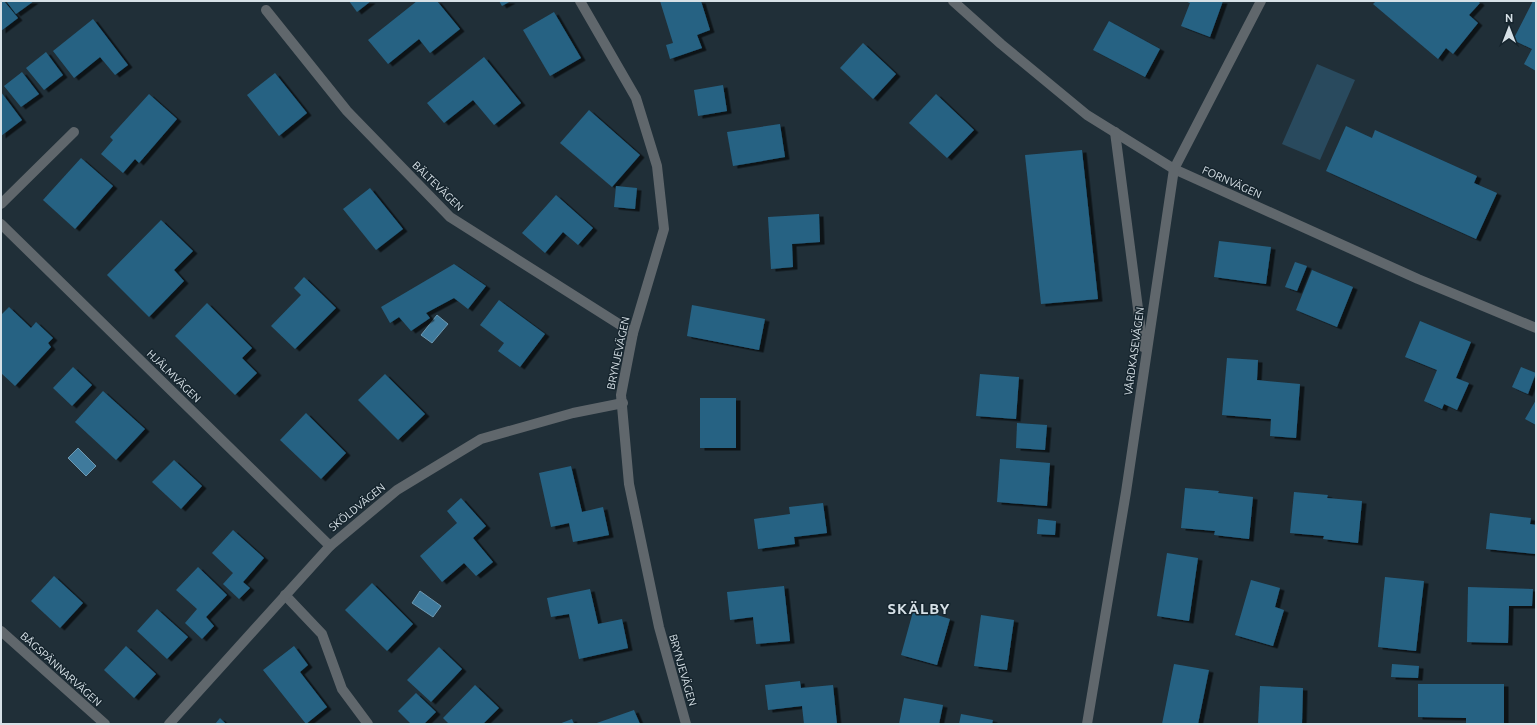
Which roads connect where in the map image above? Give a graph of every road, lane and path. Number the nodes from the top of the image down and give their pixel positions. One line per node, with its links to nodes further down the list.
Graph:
1 (580, 1): 11 (street, BRYNJEVÄGEN)
2 (953, 1): 6 (street, FORNVÄGEN)
3 (1262, 1): 7 (street, VÅRDKASEVÄGEN)
4 (266, 10): 11 (street, BÄLTEVÄGEN)
5 (74, 132): 8 (street)
6 (1115, 132): 7 (street, FORNVÄGEN); 12 (street)
7 (1174, 169): 10 (street, FORNVÄGEN); 12 (street, VÅRDKASEVÄGEN)
8 (1, 204)
9 (1, 224): 14 (street, HJÄLMVÄGEN)
10 (1536, 328)
11 (633, 333): 13 (street, BRYNJEVÄGEN)
12 (1145, 358): 21 (street, VÅRDKASEVÄGEN)
13 (623, 403): 14 (street, SKÖLDVÄGEN); 20 (street, BRYNJEVÄGEN)
14 (330, 546): 15 (street, SKÖLDVÄGEN)
15 (285, 595): 18 (street, SKÖLDVÄGEN); 19 (street)
16 (1, 632): 17 (street, BÅGSPÄNNARVÄGEN)
17 (105, 724)
18 (169, 724)
19 (368, 724)
20 (686, 724)
21 (1087, 724)

